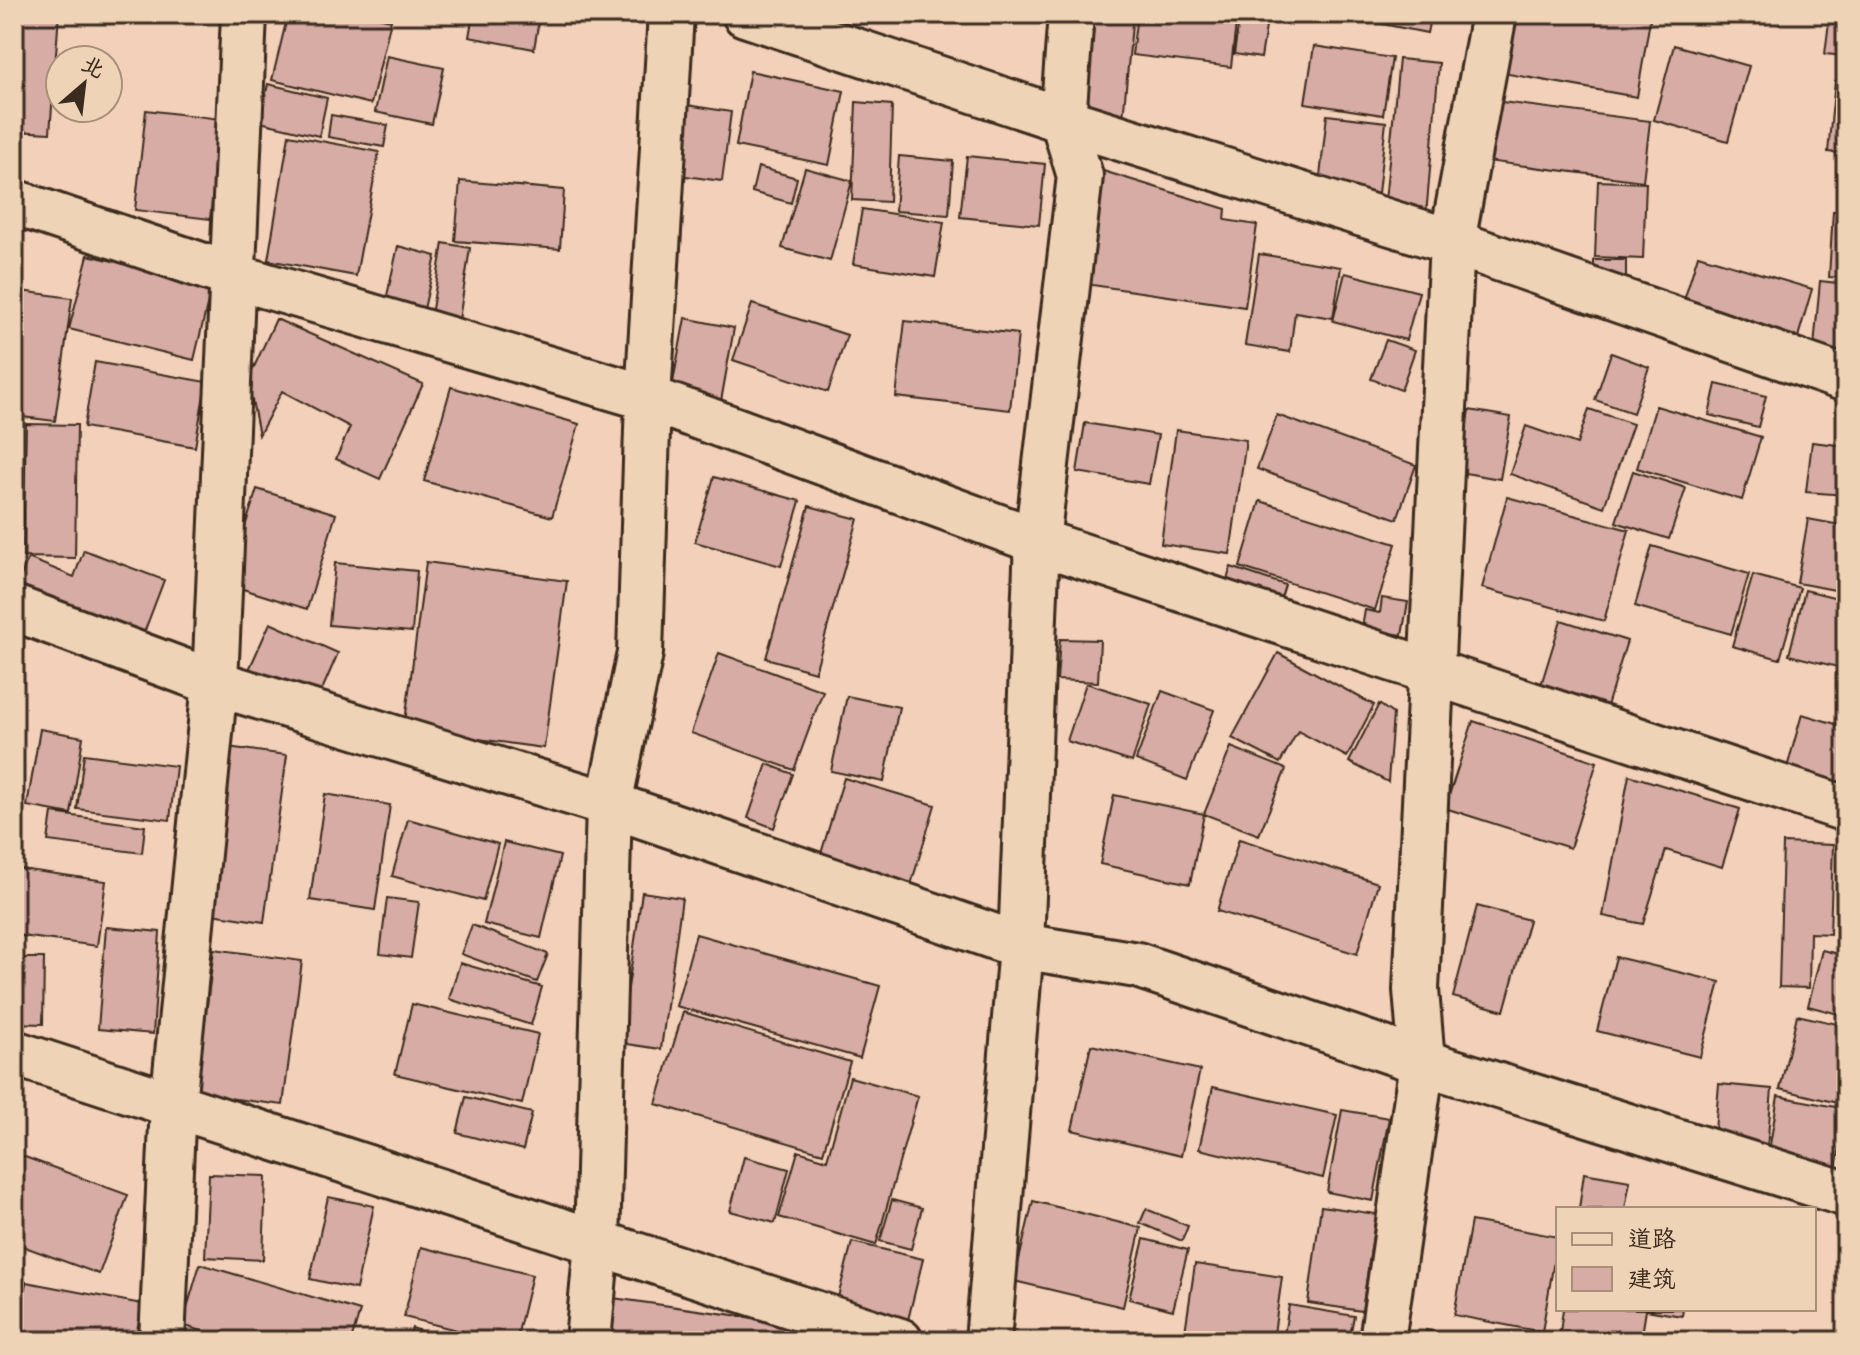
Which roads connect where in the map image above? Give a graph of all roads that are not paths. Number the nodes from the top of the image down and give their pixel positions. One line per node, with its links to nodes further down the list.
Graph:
1 (244, 14): 9 (street)
2 (671, 14): 11 (street)
3 (745, 14): 6 (street)
4 (1071, 14): 6 (street)
5 (1494, 14): 8 (street)
6 (1063, 120): 8 (street); 12 (street)
7 (14, 202): 9 (street)
8 (1452, 242): 10 (street); 14 (street)
9 (233, 276): 11 (street); 15 (street)
10 (1846, 379)
11 (648, 398): 12 (street); 16 (street)
12 (1037, 541): 14 (street); 18 (street)
13 (14, 608): 15 (street)
14 (1430, 669): 17 (street); 20 (street)
15 (215, 683): 16 (street); 21 (street)
16 (609, 804): 18 (street); 23 (street)
17 (1846, 809)
18 (1021, 946): 20 (street); 27 (street)
19 (14, 1053): 21 (street)
20 (1422, 1062): 22 (street); 28 (street)
21 (173, 1104): 23 (street); 24 (street)
22 (1846, 1194)
23 (597, 1243): 25 (street); 26 (street)
24 (162, 1341)
25 (588, 1341)
26 (900, 1341)
27 (988, 1341)
28 (1382, 1341)

